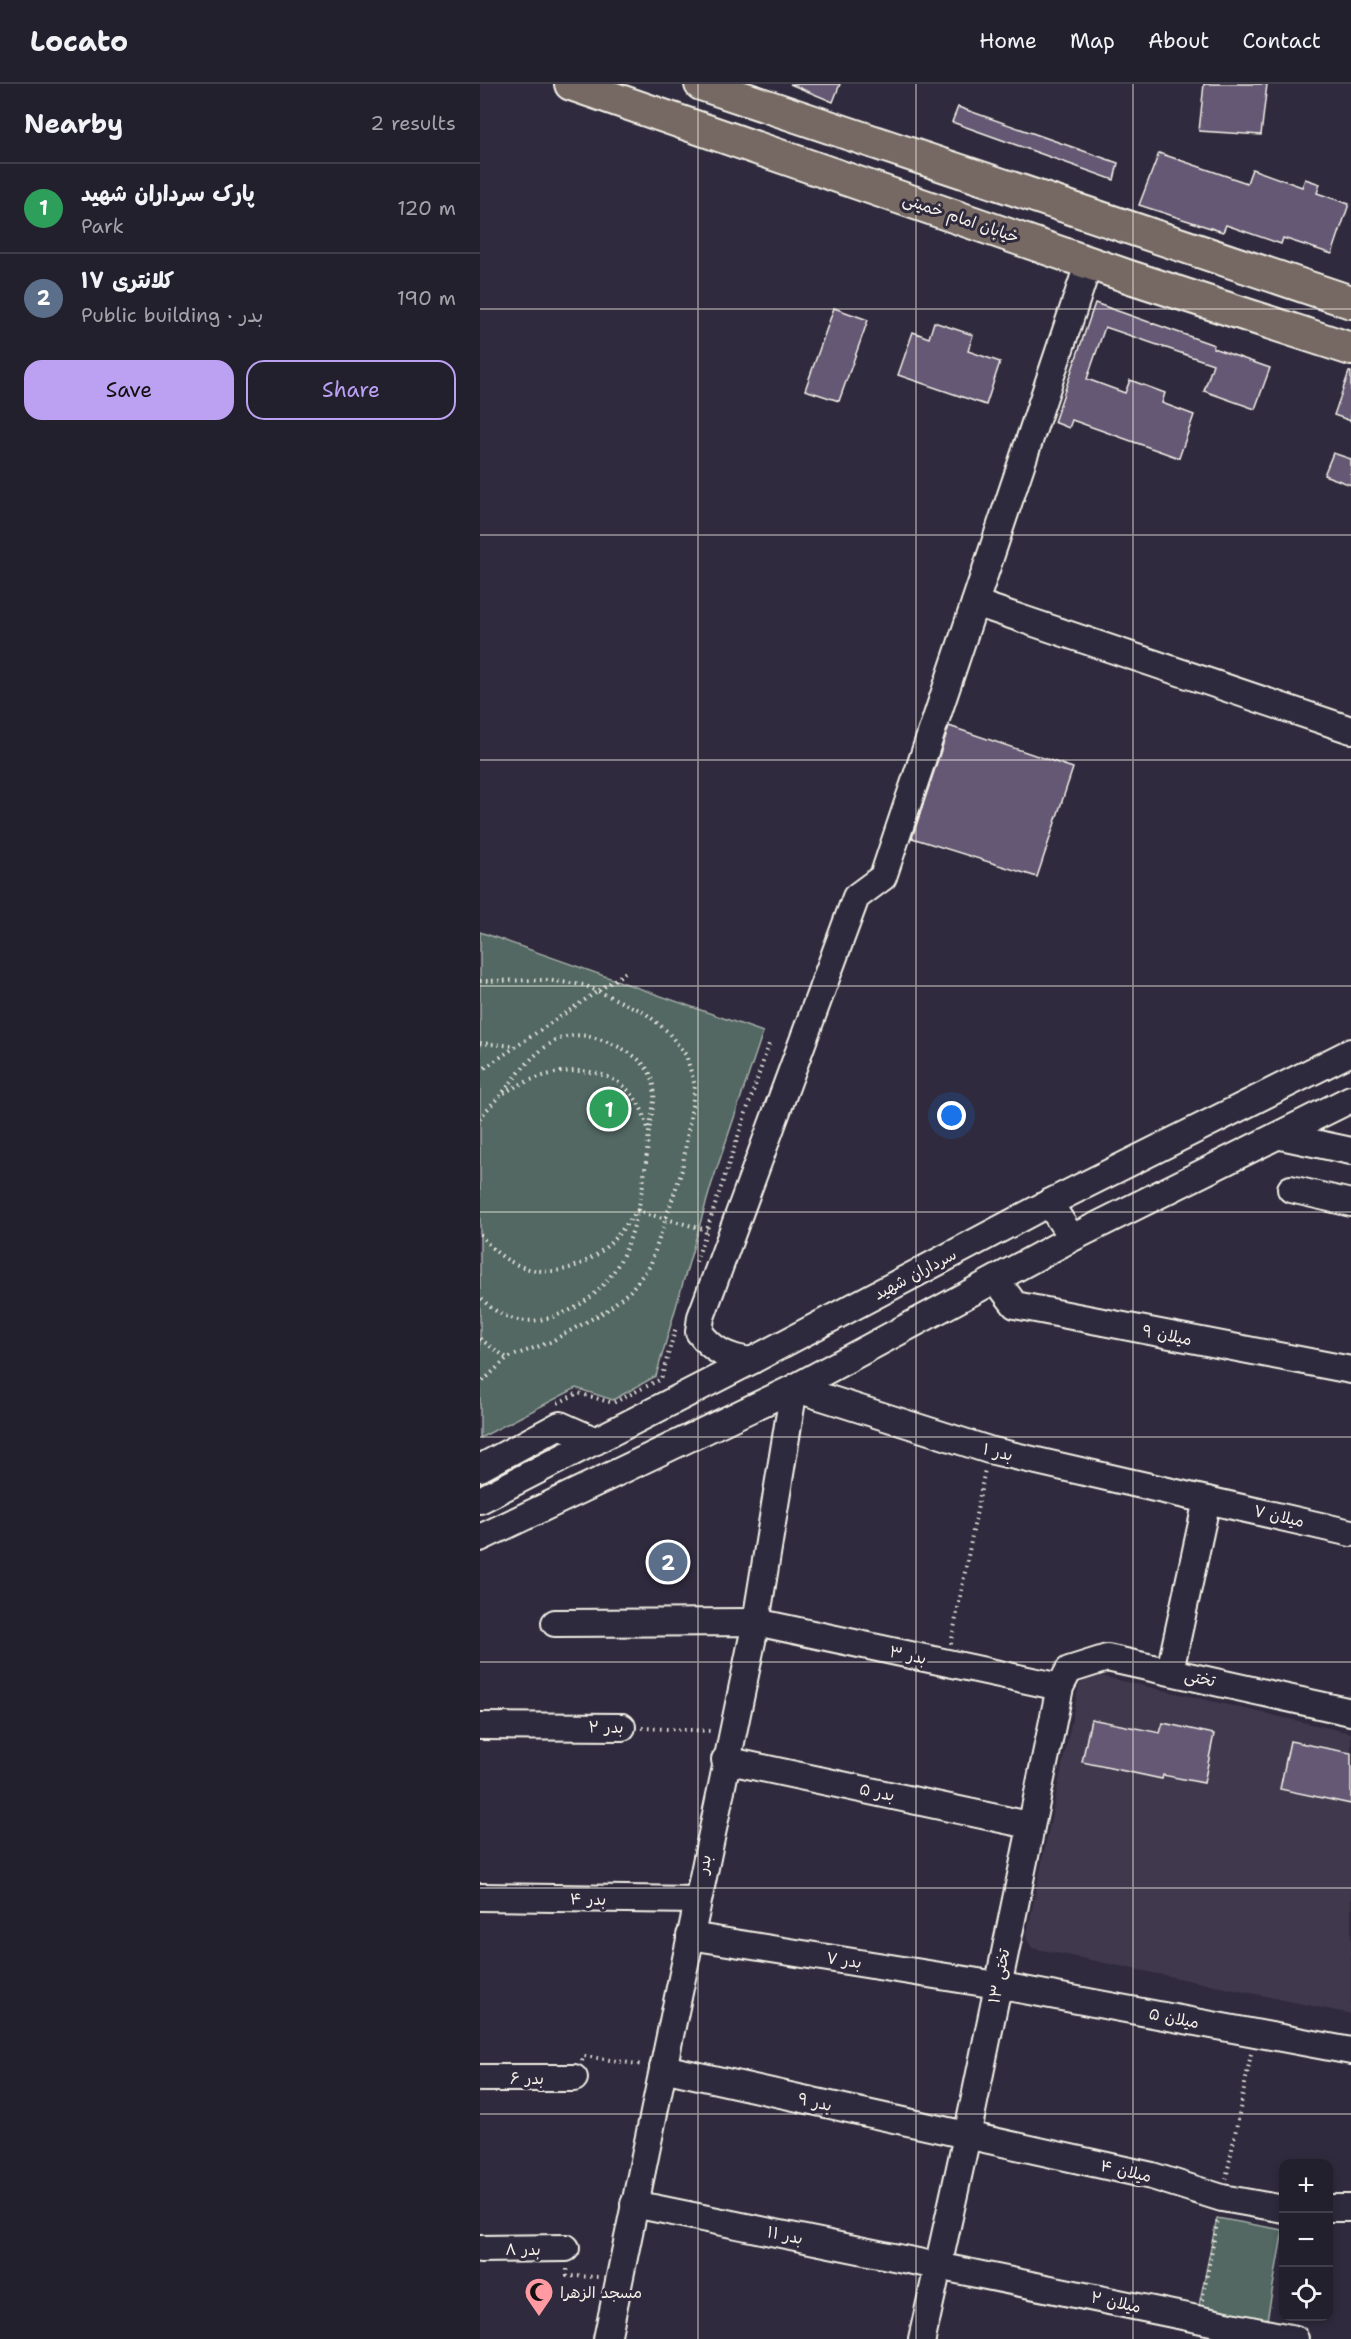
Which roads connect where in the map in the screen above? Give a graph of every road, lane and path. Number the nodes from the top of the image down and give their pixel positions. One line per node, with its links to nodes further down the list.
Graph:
1 (571, 84): 4 (main road, خیابان امام خمینی)
2 (718, 87): 3 (main road)
3 (1144, 235): 5 (main road); 6 (main road)
4 (1089, 262): 5 (main road, خیابان امام خمینی); 8 (street)
5 (1130, 277): 7 (main road, خیابان امام خمینی)
6 (1351, 302)
7 (1351, 349)
8 (975, 603): 9 (street); 31 (street)
9 (1351, 730)
10 (629, 970): 12 (path)
11 (480, 981): 12 (path)
12 (598, 991): 15 (path); 28 (path)
13 (770, 1041): 29 (path)
14 (480, 1043): 15 (path)
15 (517, 1046): 17 (path)
16 (1351, 1052): 25 (street, سرداران شهید)
17 (480, 1071)
18 (500, 1096): 20 (path); 21 (path); 21 (path)
19 (1351, 1099): 22 (street)
20 (480, 1119)
21 (649, 1132): 27 (path)
22 (1281, 1136): 23 (street); 32 (street)
23 (1351, 1151)
24 (1291, 1188): 26 (street)
25 (1049, 1203): 32 (street); 39 (street, سرداران شهید)
26 (1351, 1203)
27 (637, 1210): 28 (path); 30 (path); 35 (path)
28 (667, 1219): 29 (path); 38 (path)
29 (705, 1230): 31 (path); 33 (path)
30 (480, 1234)
31 (731, 1237): 39 (street)
32 (1072, 1238): 34 (street)
33 (695, 1264)
34 (996, 1280): 40 (street, میلان ۹); 42 (street)
35 (480, 1297)
36 (678, 1322): 43 (path)
37 (480, 1339): 38 (path)
38 (507, 1358): 41 (path)
39 (752, 1361): 44 (street, سرداران شهید)
40 (1351, 1370)
41 (480, 1384)
42 (794, 1388): 45 (street, بدر ۱); 50 (street); 51 (street, بدر)
43 (549, 1408)
44 (596, 1441): 46 (street); 47 (street, سرداران شهید)
45 (989, 1450): 48 (street, بدر ۱); 53 (path)
46 (480, 1468)
47 (480, 1500)
48 (1207, 1500): 49 (street, میلان ۷); 54 (street)
49 (1351, 1533)
50 (480, 1538)
51 (756, 1622): 52 (street, بدر ۳); 53 (street, بدر ۳); 59 (street, بدر)
52 (555, 1623)
53 (947, 1663): 55 (street, بدر ۳)
54 (1170, 1671): 55 (street, تختی); 56 (street, تختی)
55 (1060, 1687): 61 (street, تختی ۱۳)
56 (1351, 1712)
57 (480, 1726): 58 (street, بدر ۲)
58 (622, 1727): 59 (path, بدر ۲)
59 (731, 1732): 60 (street, بدر)
60 (725, 1760): 61 (street, بدر ۵); 63 (street, بدر)
61 (1029, 1825): 65 (street, تختی ۱۳)
62 (480, 1898): 63 (street, بدر ۴)
63 (697, 1900): 64 (street, بدر)
64 (690, 1936): 65 (street, بدر ۷); 67 (street, بدر)
65 (997, 1985): 66 (street, میلان ۵); 70 (street, تختی ۱۳)
66 (1351, 2051)
67 (663, 2068): 69 (path); 70 (street, بدر ۹); 71 (street, بدر)
68 (480, 2078): 69 (street, بدر ۶)
69 (574, 2078)
70 (967, 2136): 74 (street, میلان ۴); 77 (street, تختی ۱۳)
71 (634, 2204): 77 (street, بدر ۱۱); 78 (street, بدر)
72 (1333, 2208): 73 (street)
73 (1351, 2208)
74 (1279, 2209)
75 (566, 2248): 76 (street, بدر ۸); 78 (path)
76 (480, 2249)
77 (936, 2266): 80 (street, تختی ۱۳); 81 (street, میلان ۲)
78 (619, 2277): 79 (street, بدر)
79 (607, 2339)
80 (922, 2339)
81 (1294, 2339)

